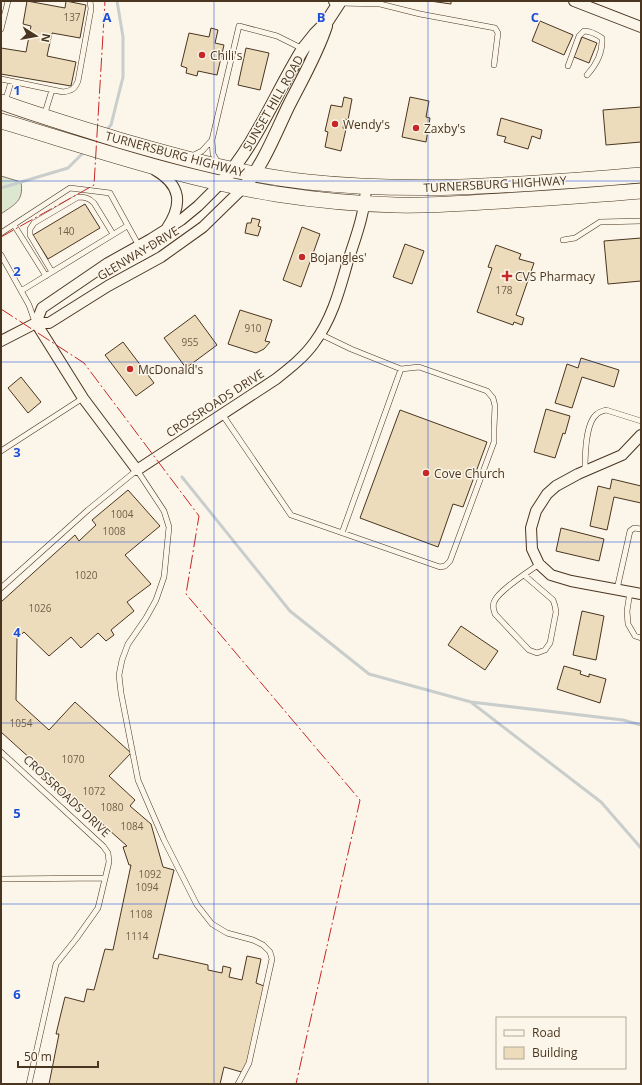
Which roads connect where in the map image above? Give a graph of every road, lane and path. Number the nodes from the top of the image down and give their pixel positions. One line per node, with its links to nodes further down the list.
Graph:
1 (8, 1): 8 (lane)
2 (90, 1): 15 (lane)
3 (574, 1): 7 (street)
4 (338, 2): 5 (lane); 6 (street, SUNSET HILL ROAD)
5 (381, 2): 10 (lane)
6 (326, 23): 9 (street, SUNSET HILL ROAD); 23 (street, SUNSET HILL ROAD)
7 (641, 27)
8 (1, 29)
9 (303, 49): 19 (lane); 22 (street, SUNSET HILL ROAD)
10 (494, 65)
11 (568, 66): 12 (lane)
12 (587, 74)
13 (1, 79): 14 (lane)
14 (11, 82): 15 (lane); 16 (lane)
15 (52, 90): 17 (lane)
16 (3, 102): 17 (main road, TURNERSBURG HIGHWAY)
17 (47, 118): 20 (main road, TURNERSBURG HIGHWAY)
18 (1, 121): 21 (main road, TURNERSBURG HIGHWAY)
19 (212, 140): 20 (lane); 22 (lane)
20 (166, 154): 22 (main road, TURNERSBURG HIGHWAY)
21 (139, 163): 25 (main road, TURNERSBURG HIGHWAY); 33 (street, GLENWAY DRIVE)
22 (231, 170): 23 (main road, TURNERSBURG HIGHWAY); 25 (street, SUNSET HILL ROAD)
23 (254, 174): 26 (main road, TURNERSBURG HIGHWAY); 27 (street, SUNSET HILL ROAD)
24 (641, 175): 26 (main road, TURNERSBURG HIGHWAY)
25 (220, 184): 27 (main road, TURNERSBURG HIGHWAY); 33 (street, GLENWAY DRIVE)
26 (366, 187): 29 (street, CROSSROADS DRIVE)
27 (243, 188): 29 (main road, TURNERSBURG HIGHWAY); 42 (street, GLENWAY DRIVE)
28 (641, 190): 29 (main road, TURNERSBURG HIGHWAY)
29 (365, 203): 43 (street, CROSSROADS DRIVE)
30 (641, 221): 36 (lane)
31 (14, 225): 32 (lane); 34 (lane); 40 (lane)
32 (127, 226): 35 (lane); 37 (lane)
33 (164, 231): 37 (street, GLENWAY DRIVE)
34 (1, 233)
35 (113, 234): 39 (lane); 39 (lane)
36 (563, 240)
37 (139, 246): 42 (street, GLENWAY DRIVE)
38 (1, 255): 41 (lane)
39 (52, 272): 40 (lane)
40 (46, 276): 41 (lane)
41 (21, 291): 42 (lane)
42 (36, 323): 44 (street, GLENWAY DRIVE); 46 (street)
43 (320, 334): 45 (lane); 47 (street, CROSSROADS DRIVE)
44 (1, 341)
45 (401, 370): 54 (lane); 54 (lane)
46 (83, 398): 50 (lane); 51 (street)
47 (222, 414): 51 (street, CROSSROADS DRIVE); 54 (lane)
48 (641, 421): 52 (lane)
49 (641, 435): 52 (street)
50 (1, 451)
51 (137, 470): 57 (lane, CROSSROADS DRIVE); 66 (lane)
52 (585, 471): 55 (street)
53 (641, 529): 58 (lane)
54 (342, 533)
55 (539, 564): 56 (lane); 58 (street)
56 (524, 575): 56 (lane)
57 (1, 588)
58 (617, 589): 59 (street)
59 (630, 592): 60 (street); 61 (lane)
60 (641, 594)
61 (641, 638)
62 (1, 752): 63 (lane, CROSSROADS DRIVE)
63 (105, 878): 64 (lane); 65 (lane, CROSSROADS DRIVE)
64 (1, 879)
65 (29, 1084)
66 (238, 1084)

